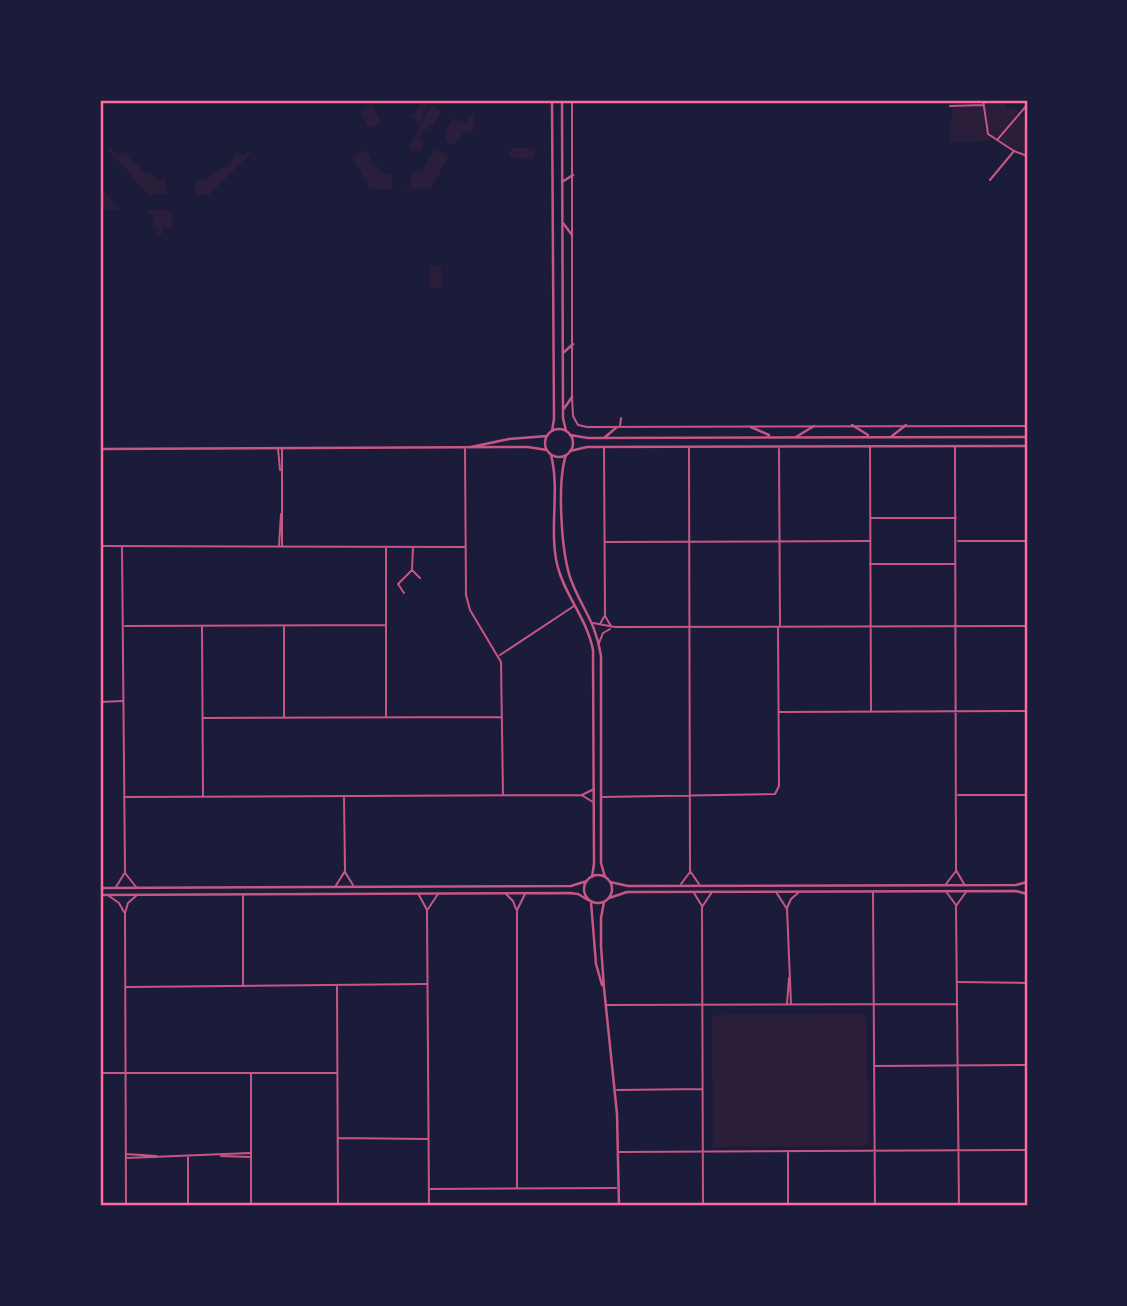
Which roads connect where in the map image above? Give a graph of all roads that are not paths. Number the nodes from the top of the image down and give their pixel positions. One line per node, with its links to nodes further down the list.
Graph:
1 (552, 100): 27 (street)
2 (562, 100): 13 (street)
3 (572, 100): 11 (street)
4 (983, 100): 5 (street)
5 (984, 105): 7 (street); 8 (street)
6 (1027, 105): 8 (street)
7 (950, 106)
8 (996, 141): 9 (street)
9 (1014, 151): 10 (street); 12 (street)
10 (1027, 156)
11 (573, 175): 13 (street); 15 (street)
12 (990, 180)
13 (562, 183): 14 (street)
14 (563, 223): 15 (street); 17 (street)
15 (572, 234): 16 (street)
16 (573, 344): 17 (street); 18 (street)
17 (563, 353): 19 (street)
18 (572, 397): 19 (street); 25 (street)
19 (563, 410): 28 (street)
20 (621, 418): 25 (street)
21 (852, 425): 22 (street); 23 (street); 31 (street)
22 (906, 425): 24 (street); 32 (street)
23 (814, 426): 26 (street); 34 (street)
24 (1027, 426)
25 (618, 427): 26 (street); 36 (street)
26 (751, 427): 33 (street)
27 (552, 431): 28 (street); 30 (street)
28 (566, 431): 29 (street)
29 (570, 435): 36 (street); 47 (street)
30 (547, 436): 44 (street); 46 (street)
31 (871, 436): 32 (street); 34 (street)
32 (891, 436): 35 (street)
33 (772, 437): 34 (street); 36 (street)
34 (796, 437)
35 (1027, 437)
36 (604, 438)
37 (779, 446): 38 (street); 42 (street); 57 (street)
38 (870, 446): 39 (street); 50 (street)
39 (955, 446): 40 (street); 51 (street)
40 (1027, 446)
41 (604, 447): 42 (street); 47 (street); 56 (street)
42 (689, 447): 52 (street)
43 (280, 448): 44 (street); 45 (street); 60 (street)
44 (464, 448): 46 (street); 63 (street)
45 (100, 449)
46 (547, 450): 48 (street)
47 (570, 451): 49 (street)
48 (551, 455): 49 (street); 69 (street)
49 (566, 455): 71 (street)
50 (870, 518): 51 (street); 53 (street)
51 (957, 518): 54 (street)
52 (689, 541): 56 (street); 57 (street); 81 (street)
53 (870, 541): 57 (street); 64 (street)
54 (957, 541): 55 (street); 65 (street)
55 (1027, 541)
56 (605, 542): 70 (street)
57 (780, 542): 76 (street)
58 (100, 546): 59 (street)
59 (122, 546): 60 (street); 74 (street)
60 (280, 546): 61 (street)
61 (386, 546): 62 (street); 72 (street)
62 (413, 547): 63 (street); 66 (street)
63 (465, 547): 84 (street)
64 (870, 564): 65 (street); 77 (street)
65 (957, 564): 82 (street)
66 (412, 570): 67 (street); 68 (street)
67 (421, 578)
68 (404, 593)
69 (575, 606): 84 (street); 95 (street)
70 (604, 615): 73 (street); 80 (street)
71 (593, 623): 73 (street); 83 (street)
72 (386, 625): 79 (street); 94 (street)
73 (599, 625): 80 (street)
74 (123, 626): 75 (street); 85 (street)
75 (202, 626): 79 (street); 92 (street)
76 (779, 626): 77 (street); 81 (street); 88 (street)
77 (871, 626): 82 (street); 89 (street)
78 (1027, 626): 82 (street)
79 (284, 627): 93 (street)
80 (615, 627): 81 (street); 83 (street)
81 (689, 627): 102 (street)
82 (956, 627): 90 (street)
83 (599, 643): 104 (street)
84 (499, 656): 91 (street)
85 (123, 701): 86 (street); 103 (street)
86 (100, 702)
87 (1027, 711): 90 (street)
88 (778, 712): 89 (street); 102 (street)
89 (871, 712): 90 (street)
90 (956, 712): 97 (street)
91 (502, 716): 94 (street); 101 (street)
92 (203, 718): 93 (street); 99 (street)
93 (284, 718): 94 (street)
94 (386, 718)
95 (594, 789): 96 (street); 105 (street)
96 (582, 795): 101 (street); 105 (street)
97 (957, 795): 98 (street); 106 (street)
98 (1027, 795)
99 (203, 796): 100 (street); 103 (street)
100 (344, 796): 101 (street); 107 (street)
101 (503, 796)
102 (690, 796): 104 (street); 108 (street)
103 (124, 797): 109 (street)
104 (601, 797): 111 (street)
105 (594, 803): 110 (street)
106 (956, 870): 115 (street); 116 (street)
107 (345, 871): 119 (street); 120 (street)
108 (690, 871): 117 (street); 118 (street)
109 (125, 873): 122 (street); 123 (street)
110 (592, 877): 111 (street); 112 (street)
111 (605, 877): 113 (street)
112 (587, 881): 120 (street); 141 (street)
113 (610, 882): 117 (street); 140 (street)
114 (1027, 882): 116 (street)
115 (946, 884): 116 (street); 118 (street)
116 (965, 884)
117 (680, 885): 118 (street)
118 (700, 885)
119 (335, 887): 120 (street); 123 (street)
120 (356, 887)
121 (100, 888): 122 (street)
122 (115, 888): 123 (street)
123 (137, 888)
124 (713, 891): 125 (street); 126 (street); 144 (street)
125 (692, 892): 140 (street); 144 (street)
126 (775, 892): 127 (street); 145 (street)
127 (798, 892): 128 (street); 145 (street)
128 (873, 892): 129 (street); 160 (street)
129 (947, 892): 130 (street); 143 (street)
130 (966, 892): 135 (street); 143 (street)
131 (505, 893): 132 (street); 134 (street); 147 (street)
132 (526, 893): 141 (street); 147 (street)
133 (418, 894): 134 (street); 139 (street); 146 (street)
134 (438, 894): 146 (street)
135 (1027, 894)
136 (100, 895): 137 (street)
137 (106, 895): 138 (street); 148 (street)
138 (138, 895): 139 (street); 148 (street)
139 (243, 895): 155 (street)
140 (609, 898): 142 (street)
141 (590, 901): 142 (street); 156 (street)
142 (604, 902): 156 (street)
143 (957, 906): 150 (street)
144 (702, 907): 157 (street)
145 (787, 909): 149 (street)
146 (427, 910): 152 (street)
147 (517, 910): 183 (street)
148 (125, 913): 154 (street)
149 (789, 977): 158 (street); 159 (street)
150 (957, 982): 151 (street); 161 (street)
151 (1027, 983)
152 (428, 984): 153 (street); 173 (street)
153 (337, 986): 155 (street); 169 (street)
154 (126, 987): 155 (street); 167 (street)
155 (244, 987)
156 (604, 988): 162 (street)
157 (703, 1004): 158 (street); 162 (street); 170 (street)
158 (787, 1004): 159 (street)
159 (791, 1004): 160 (street)
160 (874, 1004): 161 (street); 164 (street)
161 (957, 1004): 165 (street)
162 (606, 1005): 171 (street)
163 (1027, 1065): 165 (street)
164 (874, 1066): 165 (street); 178 (street)
165 (958, 1066): 174 (street)
166 (100, 1073): 167 (street)
167 (126, 1073): 168 (street); 181 (street)
168 (251, 1073): 169 (street); 180 (street)
169 (337, 1073): 172 (street)
170 (703, 1089): 171 (street); 176 (street)
171 (615, 1090): 179 (street)
172 (338, 1138): 173 (street); 189 (street)
173 (428, 1139): 185 (street)
174 (958, 1150): 175 (street); 178 (street); 195 (street)
175 (1027, 1150)
176 (703, 1151): 177 (street); 179 (street); 192 (street)
177 (788, 1151): 178 (street); 193 (street)
178 (875, 1151): 194 (street)
179 (619, 1152): 184 (street)
180 (251, 1155): 182 (street); 188 (street)
181 (126, 1156): 182 (street); 186 (street)
182 (188, 1156): 187 (street)
183 (517, 1188): 184 (street); 185 (street)
184 (619, 1188): 191 (street)
185 (428, 1189): 190 (street)
186 (126, 1206)
187 (188, 1206)
188 (251, 1206)
189 (338, 1206)
190 (429, 1206)
191 (619, 1206)
192 (704, 1206)
193 (788, 1206)
194 (875, 1206)
195 (959, 1206)

